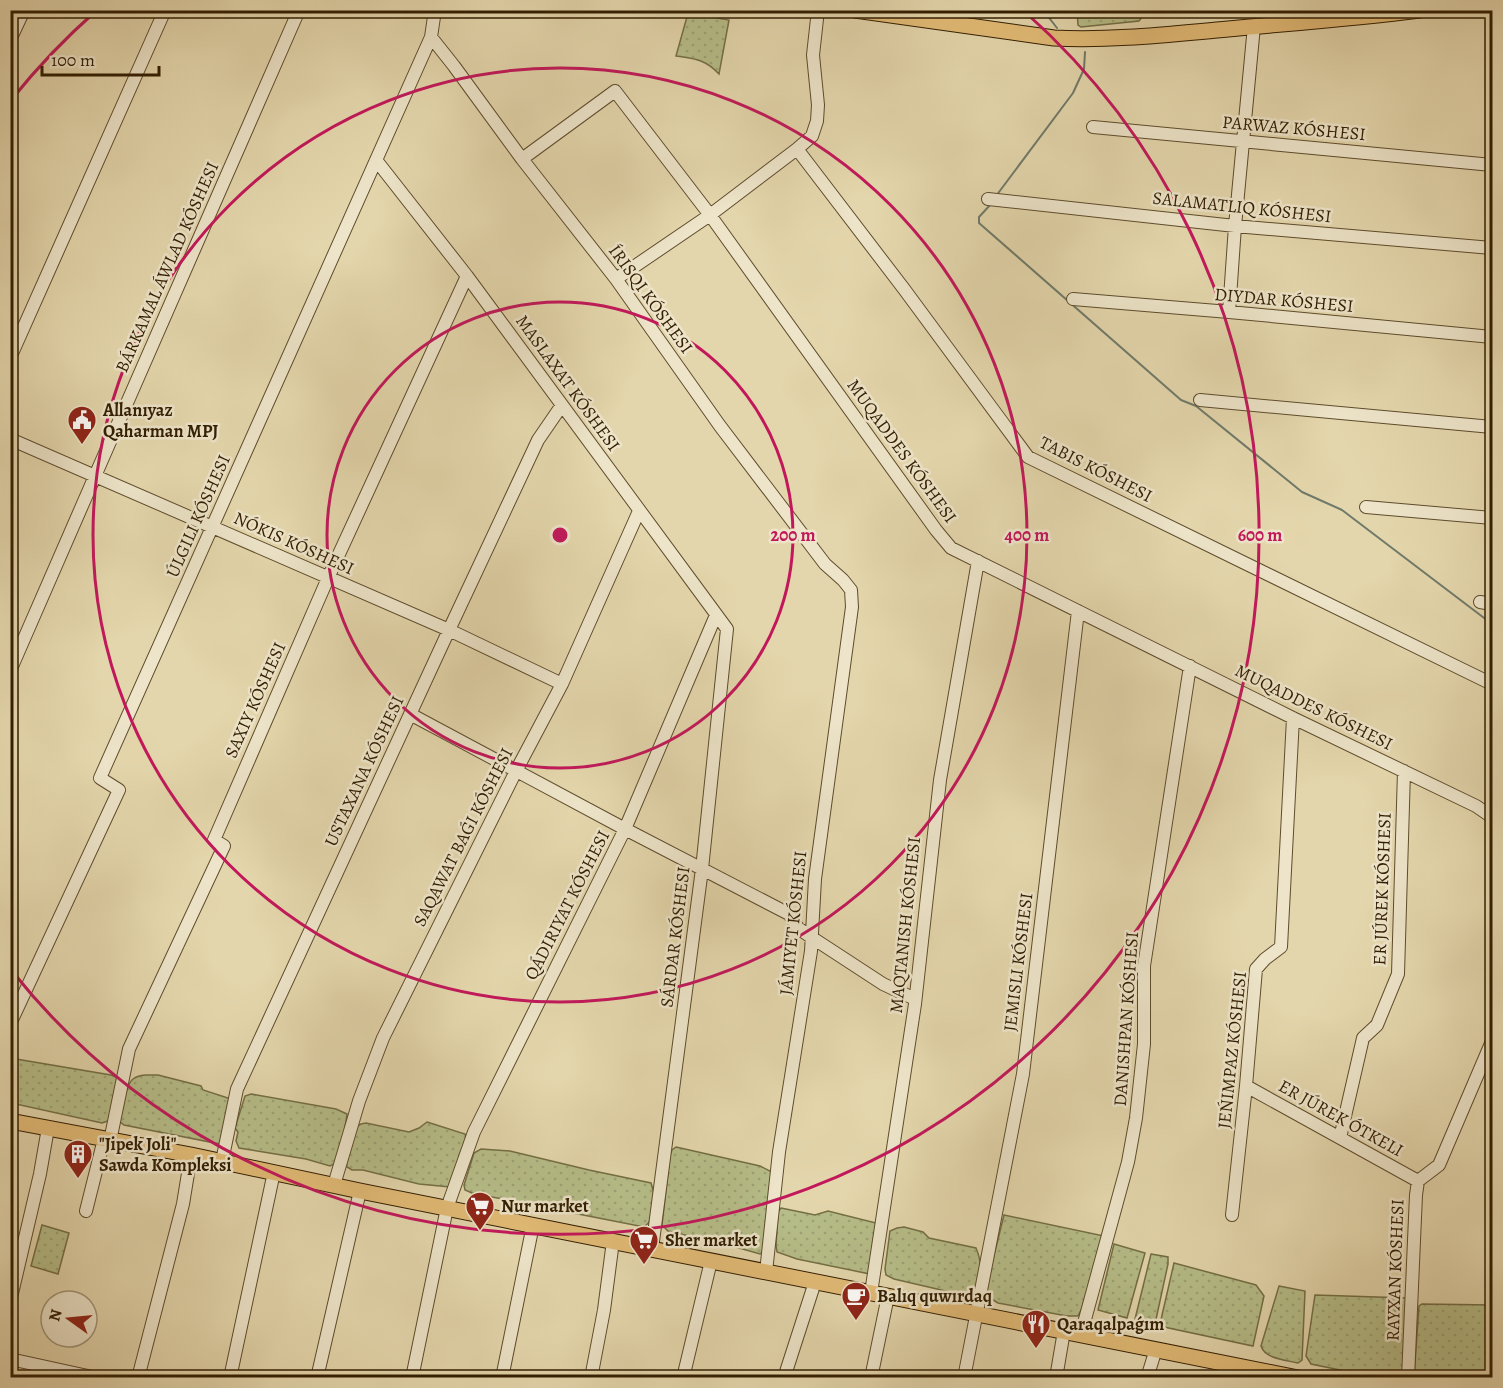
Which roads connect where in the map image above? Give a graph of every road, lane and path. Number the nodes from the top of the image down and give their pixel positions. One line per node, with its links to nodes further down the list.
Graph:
1 (24, 10): 10 (street)
2 (165, 10): 26 (street)
3 (299, 10): 31 (street, BÁRKAMAL ÁWLAD KÓSHESI)
4 (435, 10): 9 (street, ÚLGILI KÓSHESI)
5 (818, 10): 13 (street)
6 (855, 10): 8 (main road)
7 (1420, 10): 8 (main road)
8 (1254, 26): 12 (street)
9 (431, 37): 14 (street); 15 (street, ÚLGILI KÓSHESI)
10 (10, 40)
11 (1093, 127): 12 (street, PARWAZ KÓSHESI)
12 (1243, 141): 16 (street, PARWAZ KÓSHESI); 19 (street)
13 (797, 149): 18 (street); 45 (street)
14 (522, 159): 18 (street, MUQADDES KÓSHESI); 22 (street)
15 (376, 160): 21 (street, MASLAXAT KÓSHESI); 35 (street, ÚLGILI KÓSHESI)
16 (1492, 165)
17 (988, 199): 19 (street)
18 (710, 215): 22 (street); 36 (street, MUQADDES KÓSHESI)
19 (1235, 226): 20 (street); 24 (street)
20 (1492, 248)
21 (467, 276): 28 (street, MASLAXAT KÓSHESI); 37 (street)
22 (616, 279): 53 (street, JÁMIYET KÓSHESI)
23 (1073, 299): 24 (street, DIYDAR KÓSHESI)
24 (1229, 312): 25 (street, DIYDAR KÓSHESI)
25 (1492, 337)
26 (10, 357)
27 (1200, 400): 29 (street)
28 (562, 405): 33 (street, MASLAXAT KÓSHESI); 40 (street, USTAXANA KÓSHESI)
29 (1492, 427)
30 (10, 439): 31 (street, NÓKIS KÓSHESI)
31 (94, 476): 35 (street, NÓKIS KÓSHESI); 43 (street, BÁRKAMAL ÁWLAD KÓSHESI)
32 (1366, 507): 34 (street)
33 (639, 511): 39 (street, MASLAXAT KÓSHESI); 44 (street)
34 (1492, 518)
35 (213, 527): 37 (street, NÓKIS KÓSHESI); 55 (street, ÚLGILI KÓSHESI)
36 (978, 561): 38 (street, MUQADDES KÓSHESI); 54 (street)
37 (328, 578): 40 (street, NÓKIS KÓSHESI); 61 (street)
38 (1078, 611): 42 (street, MUQADDES KÓSHESI); 80 (street, JEMISLI KÓSHESI)
39 (716, 615): 41 (street, MASLAXAT KÓSHESI); 51 (street, QÁDIRIYAT KÓSHESI)
40 (449, 630): 44 (street, NÓKIS KÓSHESI); 46 (street, USTAXANA KÓSHESI)
41 (727, 630): 52 (street, SÁRDAR KÓSHESI)
42 (1190, 666): 47 (street, MUQADDES KÓSHESI); 82 (street)
43 (10, 670)
44 (561, 684): 48 (street)
45 (1492, 684)
46 (410, 714): 48 (street); 63 (street, USTAXANA KÓSHESI)
47 (1293, 718): 49 (street, MUQADDES KÓSHESI); 57 (street, JEŃIMPAZ KÓSHESI)
48 (516, 771): 51 (street); 66 (street)
49 (1404, 771): 50 (street, MUQADDES KÓSHESI); 60 (street, ER JÚREK KÓSHESI)
50 (1492, 817)
51 (625, 829): 52 (street); 68 (street, QÁDIRIYAT KÓSHESI)
52 (702, 869): 53 (street); 73 (street, SÁRDAR KÓSHESI)
53 (811, 937): 54 (street); 75 (street, JÁMIYET KÓSHESI)
54 (915, 999): 77 (street)
55 (10, 1024)
56 (1492, 1041): 65 (street, RAYXAN KÓSHESI)
57 (1246, 1086): 60 (street, ER JÚREK ÓTKELI); 70 (street, JEŃIMPAZ KÓSHESI)
58 (10, 1121): 59 (main road)
59 (48, 1128): 61 (main road); 79 (street)
60 (1340, 1138): 65 (street, ER JÚREK ÓTKELI)
61 (107, 1140): 62 (main road); 69 (street)
62 (190, 1155): 63 (main road); 87 (street)
63 (222, 1161): 64 (main road)
64 (274, 1172): 66 (main road); 88 (street)
65 (1418, 1181): 100 (street, RAYXAN KÓSHESI)
66 (334, 1185): 67 (main road)
67 (360, 1191): 68 (main road); 89 (street)
68 (447, 1208): 71 (main road); 90 (street, QÁDIRIYAT KÓSHESI)
69 (86, 1211)
70 (1232, 1215)
71 (533, 1225): 72 (main road); 91 (street)
72 (613, 1241): 73 (main road); 92 (street)
73 (652, 1249): 74 (main road)
74 (711, 1261): 75 (main road); 93 (street)
75 (766, 1272): 76 (main road)
76 (815, 1282): 77 (main road); 94 (street)
77 (871, 1293): 78 (main road)
78 (888, 1296): 80 (main road); 95 (street)
79 (10, 1302)
80 (976, 1314): 81 (main road); 96 (street, JEMISLI KÓSHESI)
81 (1064, 1331): 82 (main road); 97 (street)
82 (1081, 1334): 83 (main road)
83 (1156, 1349): 85 (main road); 98 (street)
84 (10, 1359): 86 (street)
85 (1245, 1372): 99 (main road)
86 (97, 1377)
87 (138, 1377)
88 (230, 1377)
89 (317, 1377)
90 (412, 1377)
91 (502, 1377)
92 (591, 1377)
93 (683, 1377)
94 (784, 1377)
95 (871, 1377)
96 (964, 1377)
97 (1056, 1377)
98 (1148, 1377)
99 (1298, 1377)
100 (1408, 1377)

